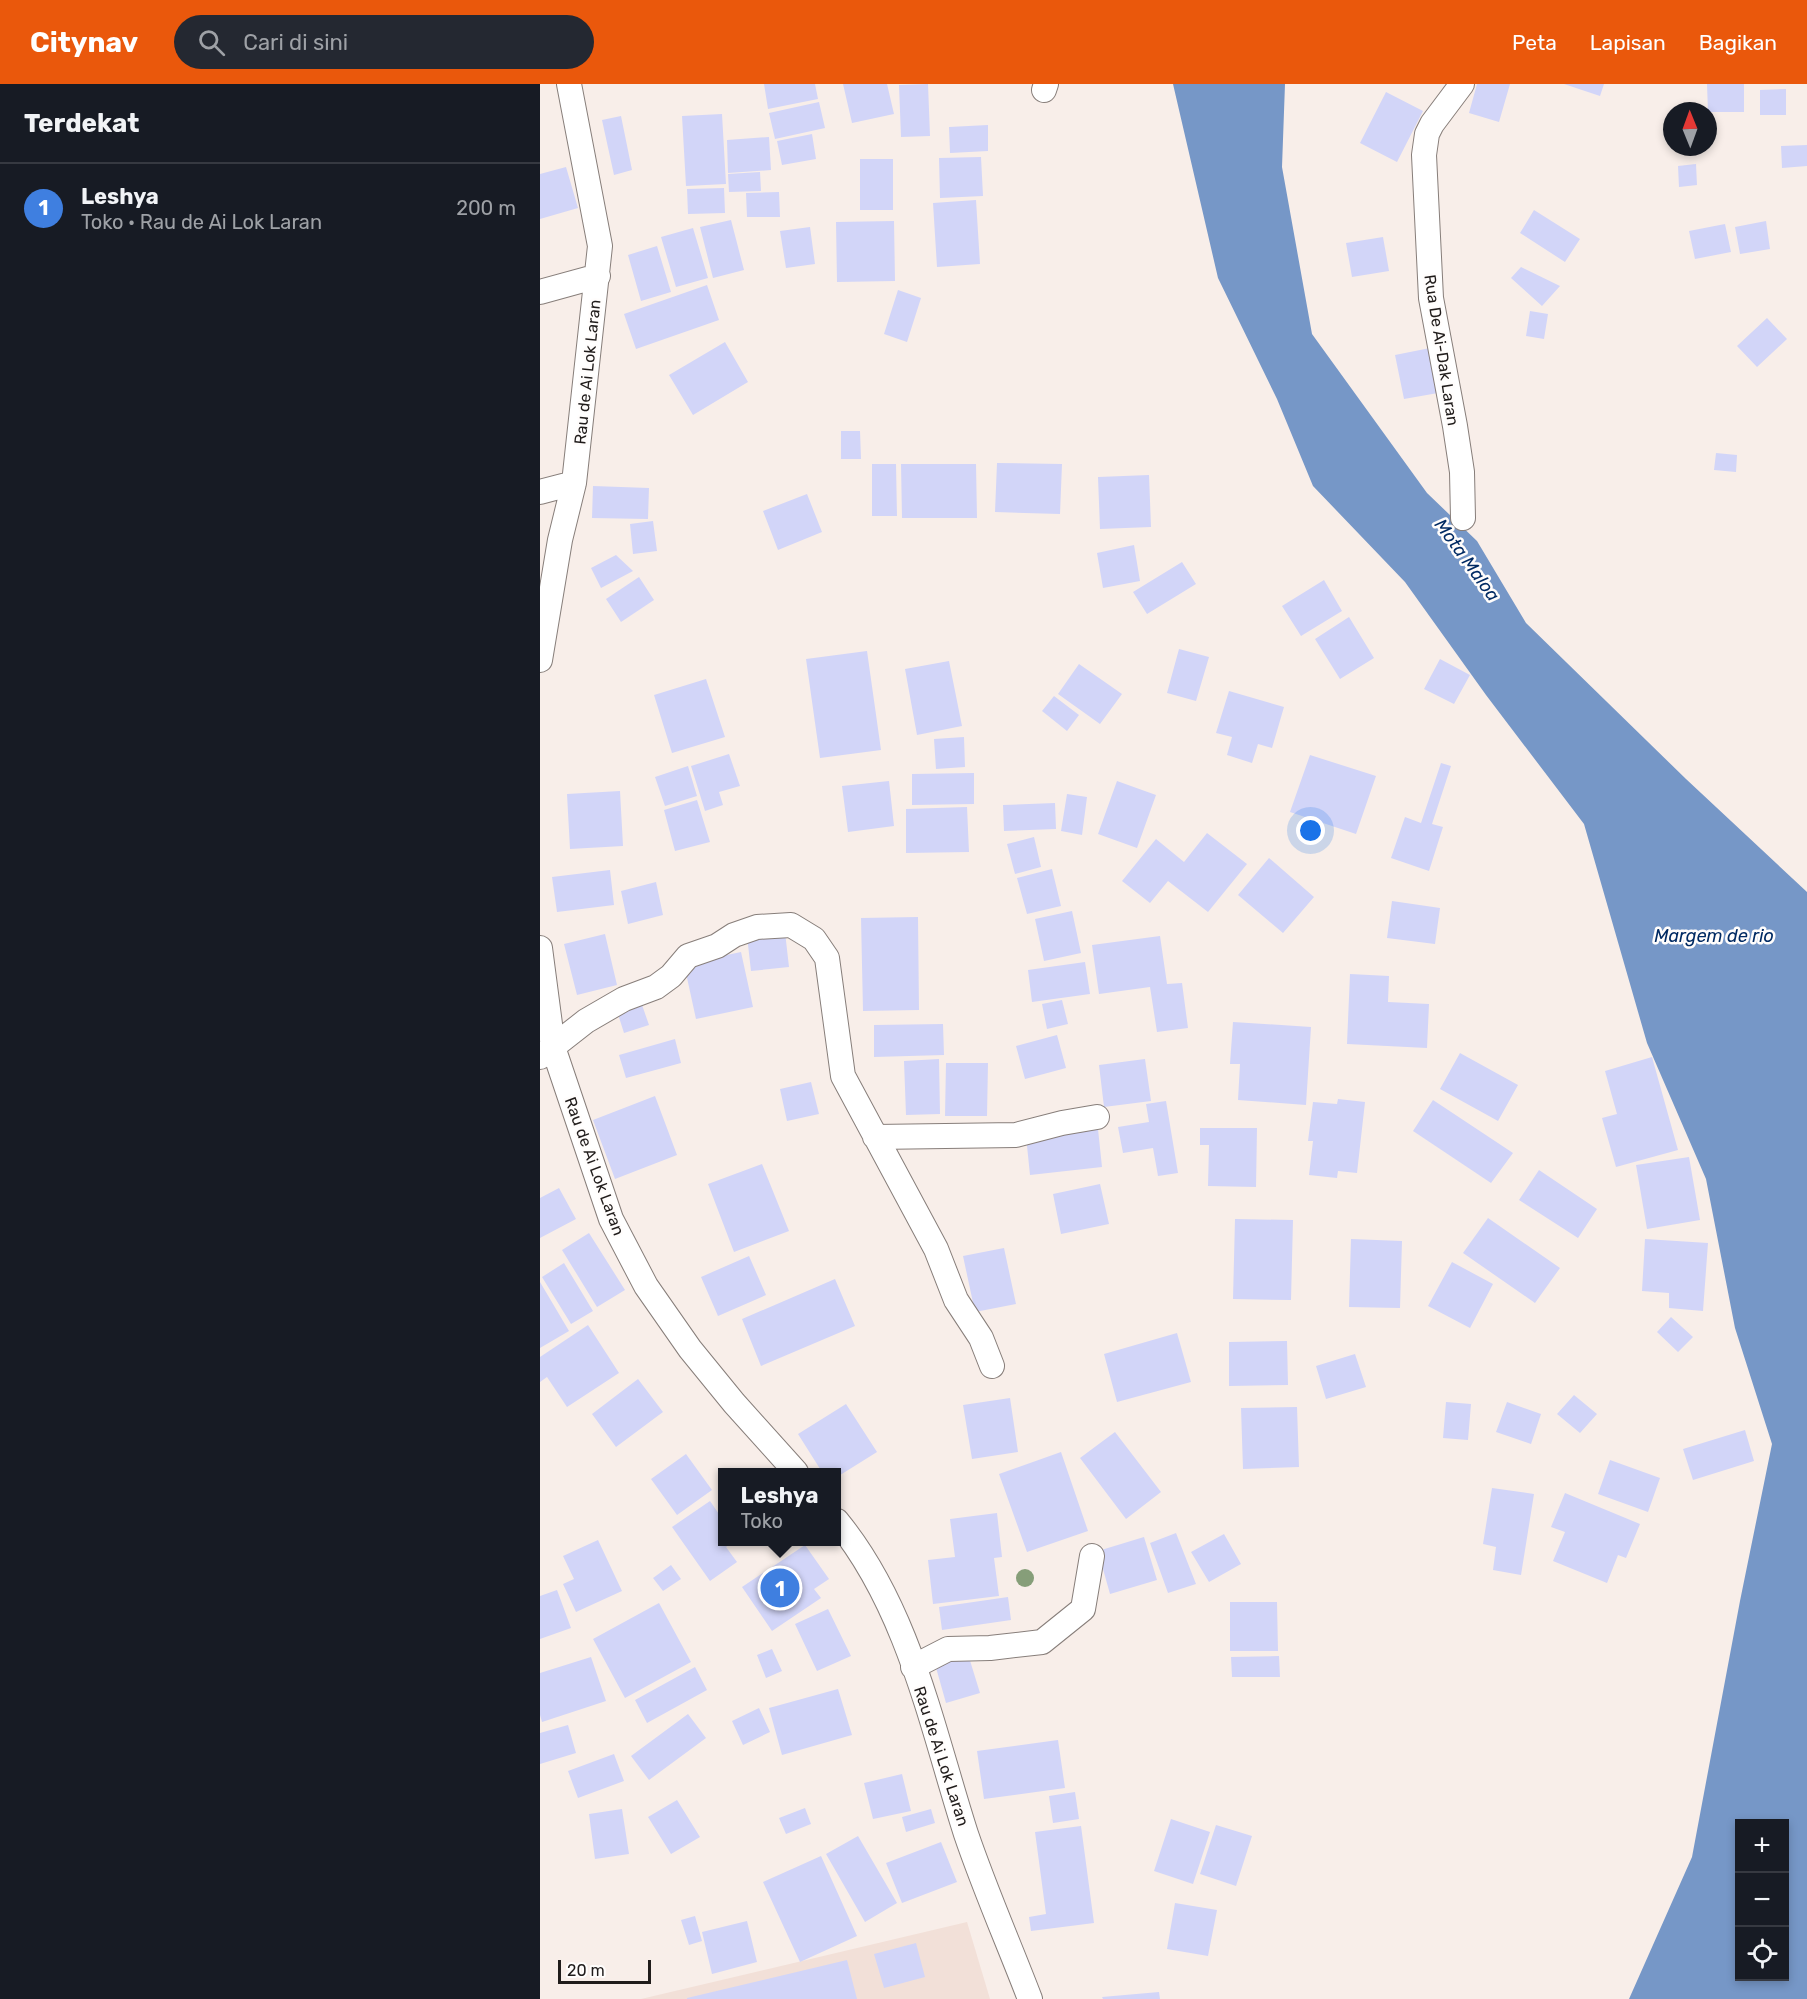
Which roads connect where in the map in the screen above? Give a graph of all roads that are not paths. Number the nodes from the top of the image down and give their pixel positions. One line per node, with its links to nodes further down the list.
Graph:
1 (569, 84): 3 (street, Rau de Ai Lok Laran)
2 (1462, 84): 7 (street, Rua De Ai-Dak Laran)
3 (597, 276): 4 (street); 5 (street, Rau de Ai Lok Laran)
4 (540, 292)
5 (574, 483): 6 (street); 8 (street, Rau de Ai Lok Laran)
6 (540, 492)
7 (1463, 518)
8 (540, 660)
9 (540, 948): 10 (street, Rau de Ai Lok Laran)
10 (546, 1052): 12 (street); 14 (street, Rau de Ai Lok Laran)
11 (1097, 1117): 12 (street)
12 (875, 1137): 13 (street)
13 (992, 1366)
14 (792, 1468)
15 (841, 1527): 17 (street, Rau de Ai Lok Laran)
16 (1092, 1556): 17 (street)
17 (913, 1667): 18 (street, Rau de Ai Lok Laran)
18 (1030, 1999)

